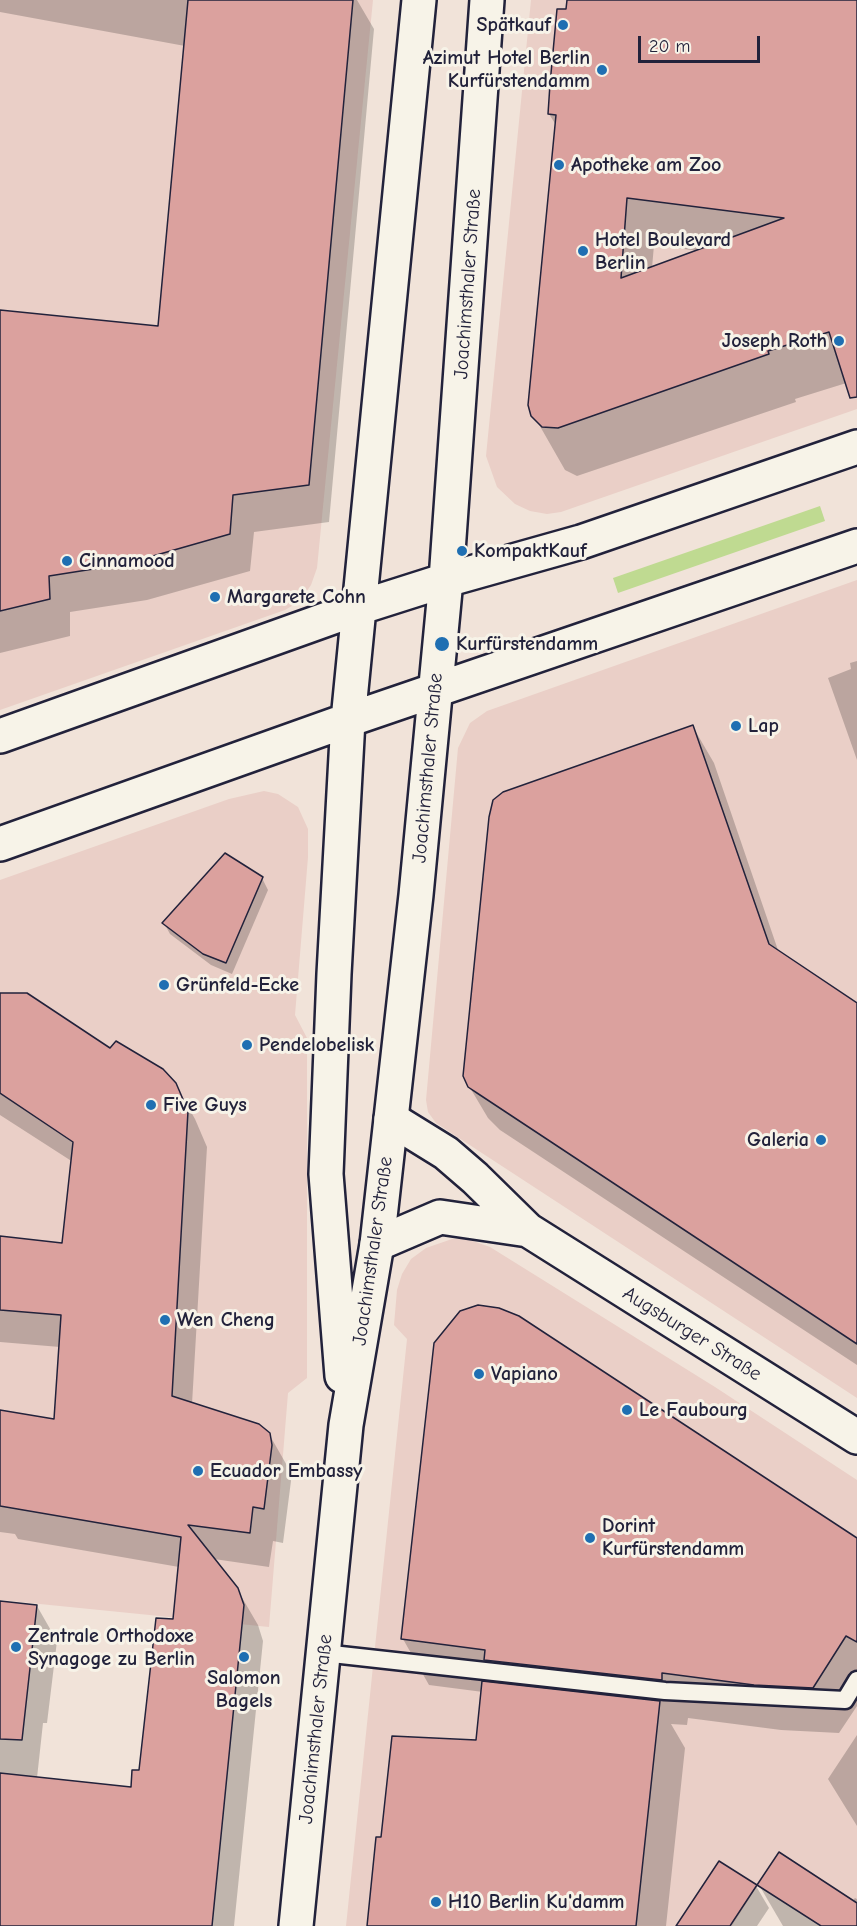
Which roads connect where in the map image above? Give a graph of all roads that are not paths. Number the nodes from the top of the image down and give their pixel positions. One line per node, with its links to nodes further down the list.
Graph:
1 (419, 0): 6 (main road, Joachimsthaler Straße)
2 (487, 0): 5 (main road, Joachimsthaler Straße)
3 (857, 447): 5 (main road)
4 (857, 546): 7 (main road)
5 (446, 580): 6 (main road); 7 (main road, Joachimsthaler Straße)
6 (358, 608): 8 (main road, Joachimsthaler Straße); 9 (main road)
7 (434, 691): 8 (main road); 11 (main road, Joachimsthaler Straße)
8 (348, 720): 10 (main road); 14 (main road, Joachimsthaler Straße)
9 (0, 736)
10 (0, 844)
11 (391, 1119): 12 (main road, Augsburger Straße); 13 (main road, Joachimsthaler Straße)
12 (528, 1230): 13 (main road, Augsburger Straße); 15 (main road, Augsburger Straße)
13 (377, 1244): 14 (main road, Joachimsthaler Straße)
14 (346, 1425): 16 (main road, Joachimsthaler Straße)
15 (857, 1437)
16 (323, 1653): 17 (lane); 18 (main road, Joachimsthaler Straße)
17 (857, 1680)
18 (296, 1926)

